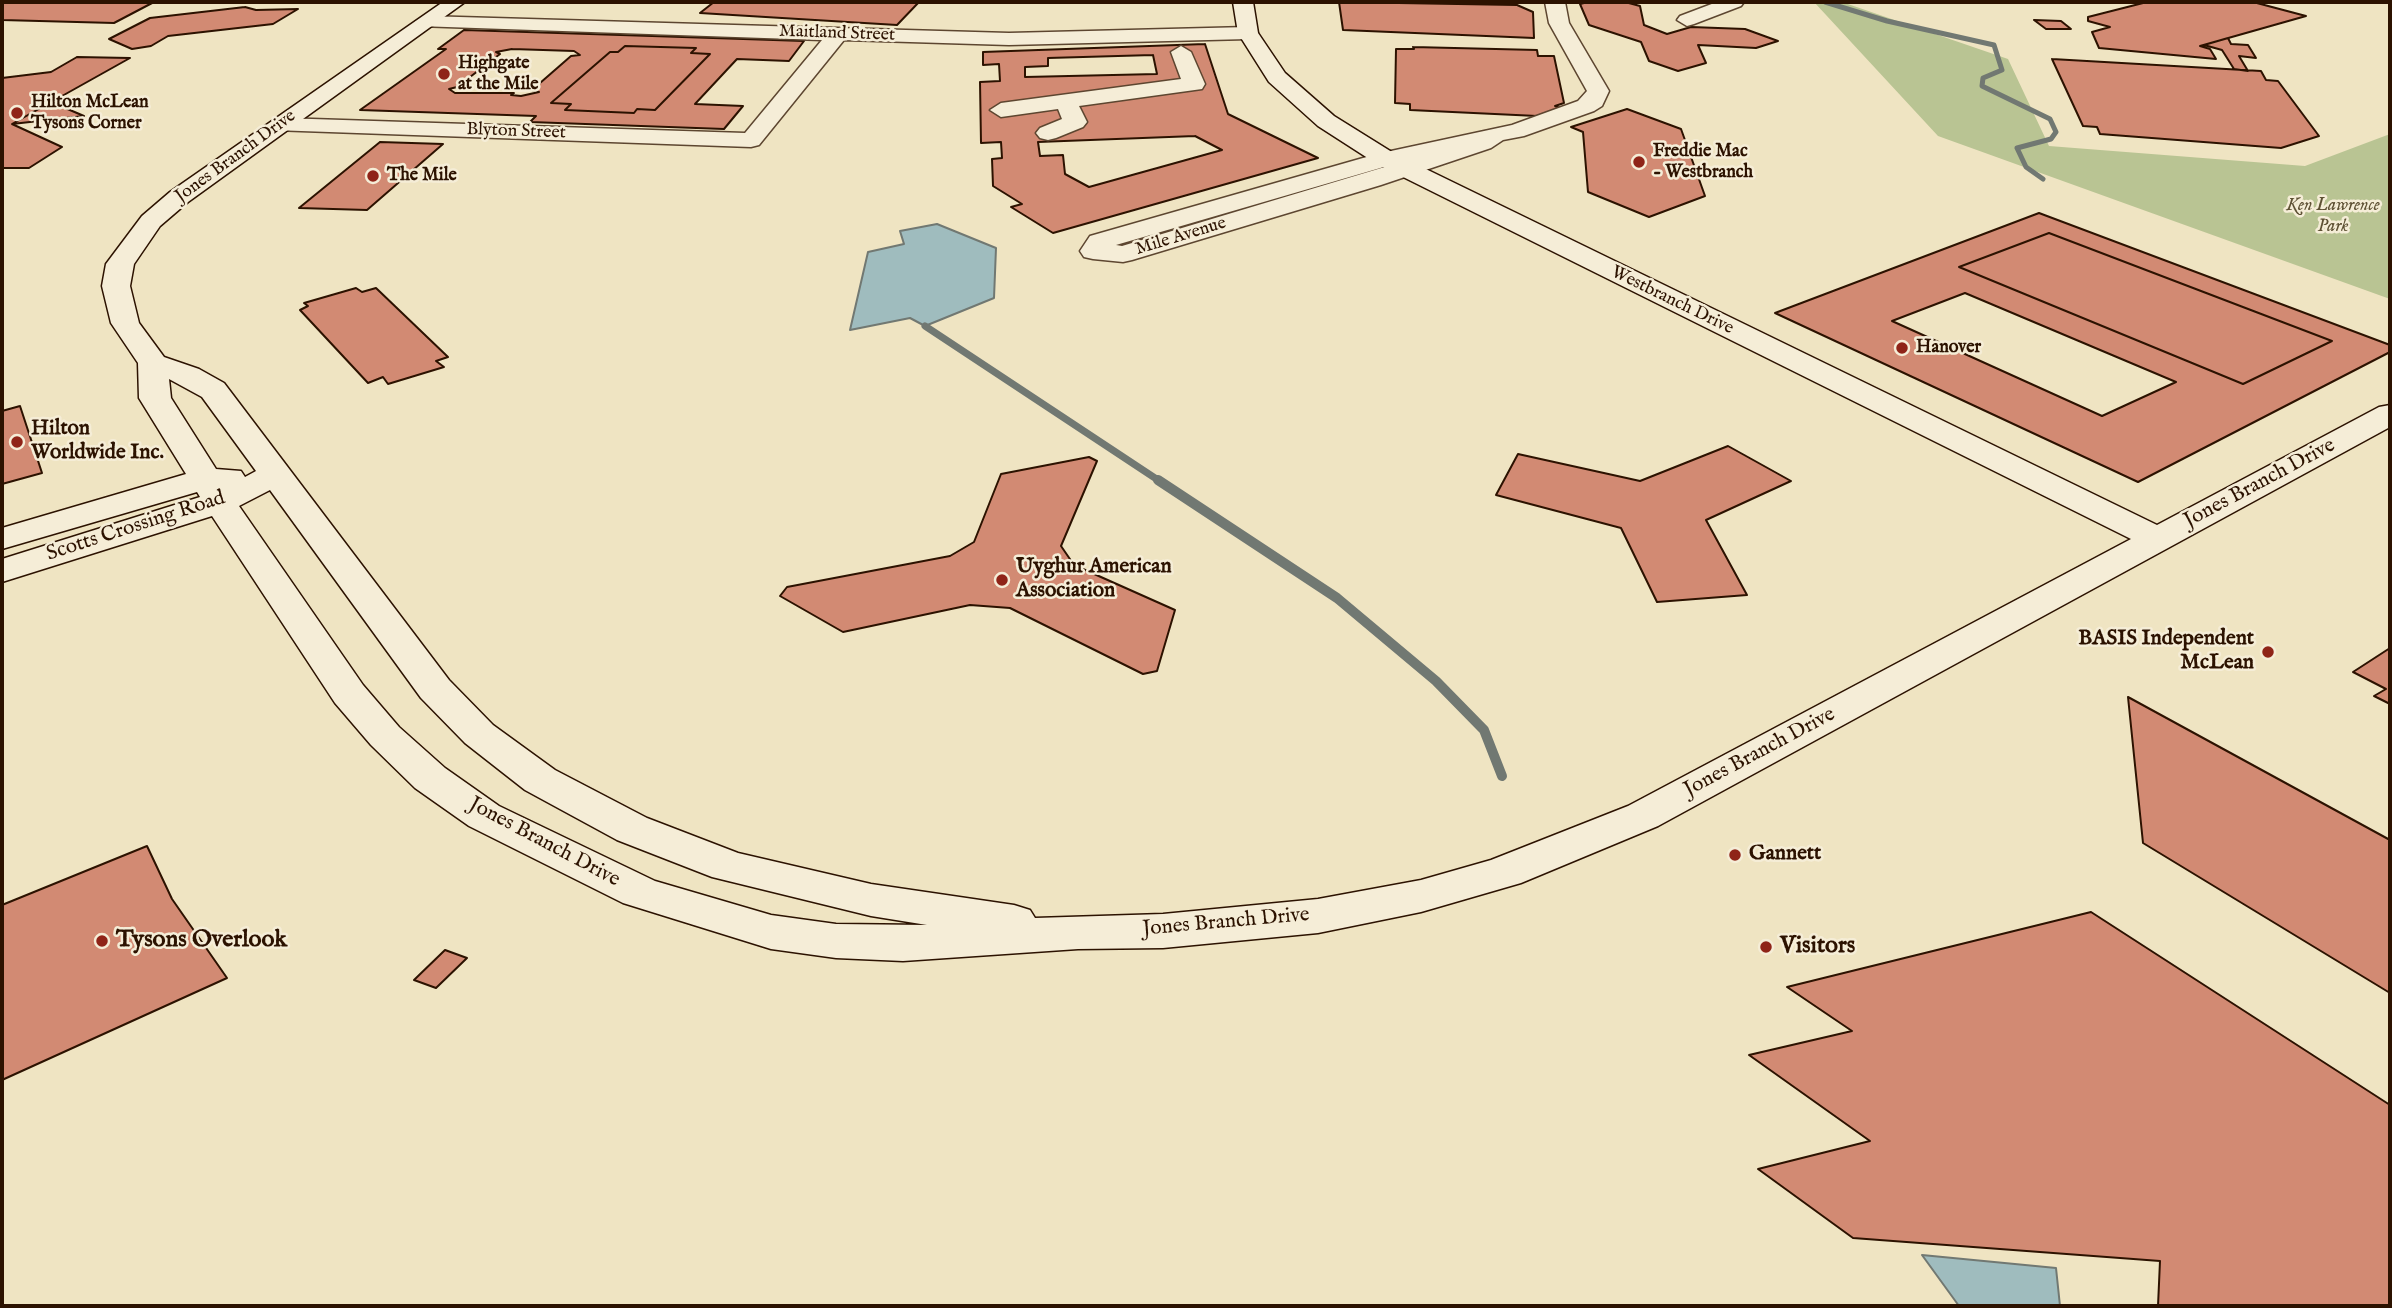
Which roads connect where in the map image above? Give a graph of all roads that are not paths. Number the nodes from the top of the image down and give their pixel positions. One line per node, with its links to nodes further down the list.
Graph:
1 (455, 2): 6 (street, Jones Branch Drive)
2 (1243, 2): 7 (street, Westbranch Drive)
3 (1555, 2): 14 (street)
4 (1734, 2): 5 (street)
5 (1687, 20)
6 (425, 22): 8 (street, Maitland Street); 12 (street, Jones Branch Drive)
7 (1248, 33): 8 (street, Maitland Street); 14 (street, Westbranch Drive)
8 (838, 34): 12 (street, Blyton Street)
9 (1181, 52): 10 (street)
10 (1066, 101): 11 (street); 13 (street)
11 (1001, 110)
12 (281, 125): 15 (street, Jones Branch Drive)
13 (1048, 133)
14 (1395, 164): 14 (street, Mile Avenue); 20 (street, Westbranch Drive)
15 (153, 363): 17 (street, Jones Branch Drive); 18 (street, Jones Branch Drive)
16 (2390, 414): 20 (street, Jones Branch Drive)
17 (277, 474): 18 (street, Scotts Crossing Road); 22 (street, Jones Branch Drive)
18 (213, 491): 19 (street, Scotts Crossing Road); 21 (street, Scotts Crossing Road); 22 (street, Jones Branch Drive)
19 (2, 539)
20 (2159, 539): 22 (street, Jones Branch Drive)
21 (2, 570)
22 (1078, 932)

